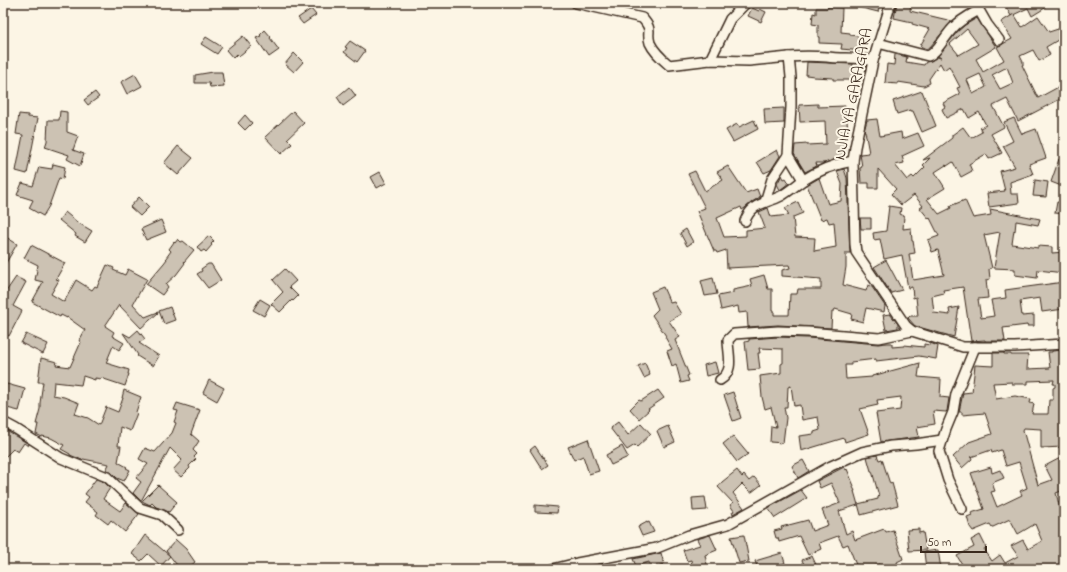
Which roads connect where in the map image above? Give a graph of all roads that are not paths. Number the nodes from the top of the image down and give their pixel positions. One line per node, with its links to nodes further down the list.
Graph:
1 (576, 3): 8 (street)
2 (746, 3): 8 (street)
3 (891, 3): 6 (street, NJIA YA GARAGARA)
4 (980, 6): 5 (street); 6 (street)
5 (999, 40)
6 (878, 43): 9 (street, NJIA YA GARAGARA)
7 (789, 57): 8 (street); 9 (street); 10 (street)
8 (710, 60)
9 (873, 61): 11 (street, NJIA YA GARAGARA)
10 (788, 155): 12 (street); 13 (street)
11 (853, 161): 12 (street); 15 (street, NJIA YA GARAGARA)
12 (803, 180): 13 (street)
13 (765, 202): 14 (street)
14 (745, 221)
15 (912, 331): 17 (street); 18 (street)
16 (1064, 344): 17 (street)
17 (975, 347): 20 (street)
18 (720, 380)
19 (3, 422): 22 (street)
20 (942, 440): 21 (street); 23 (street)
21 (962, 509)
22 (178, 530)
23 (553, 569)

